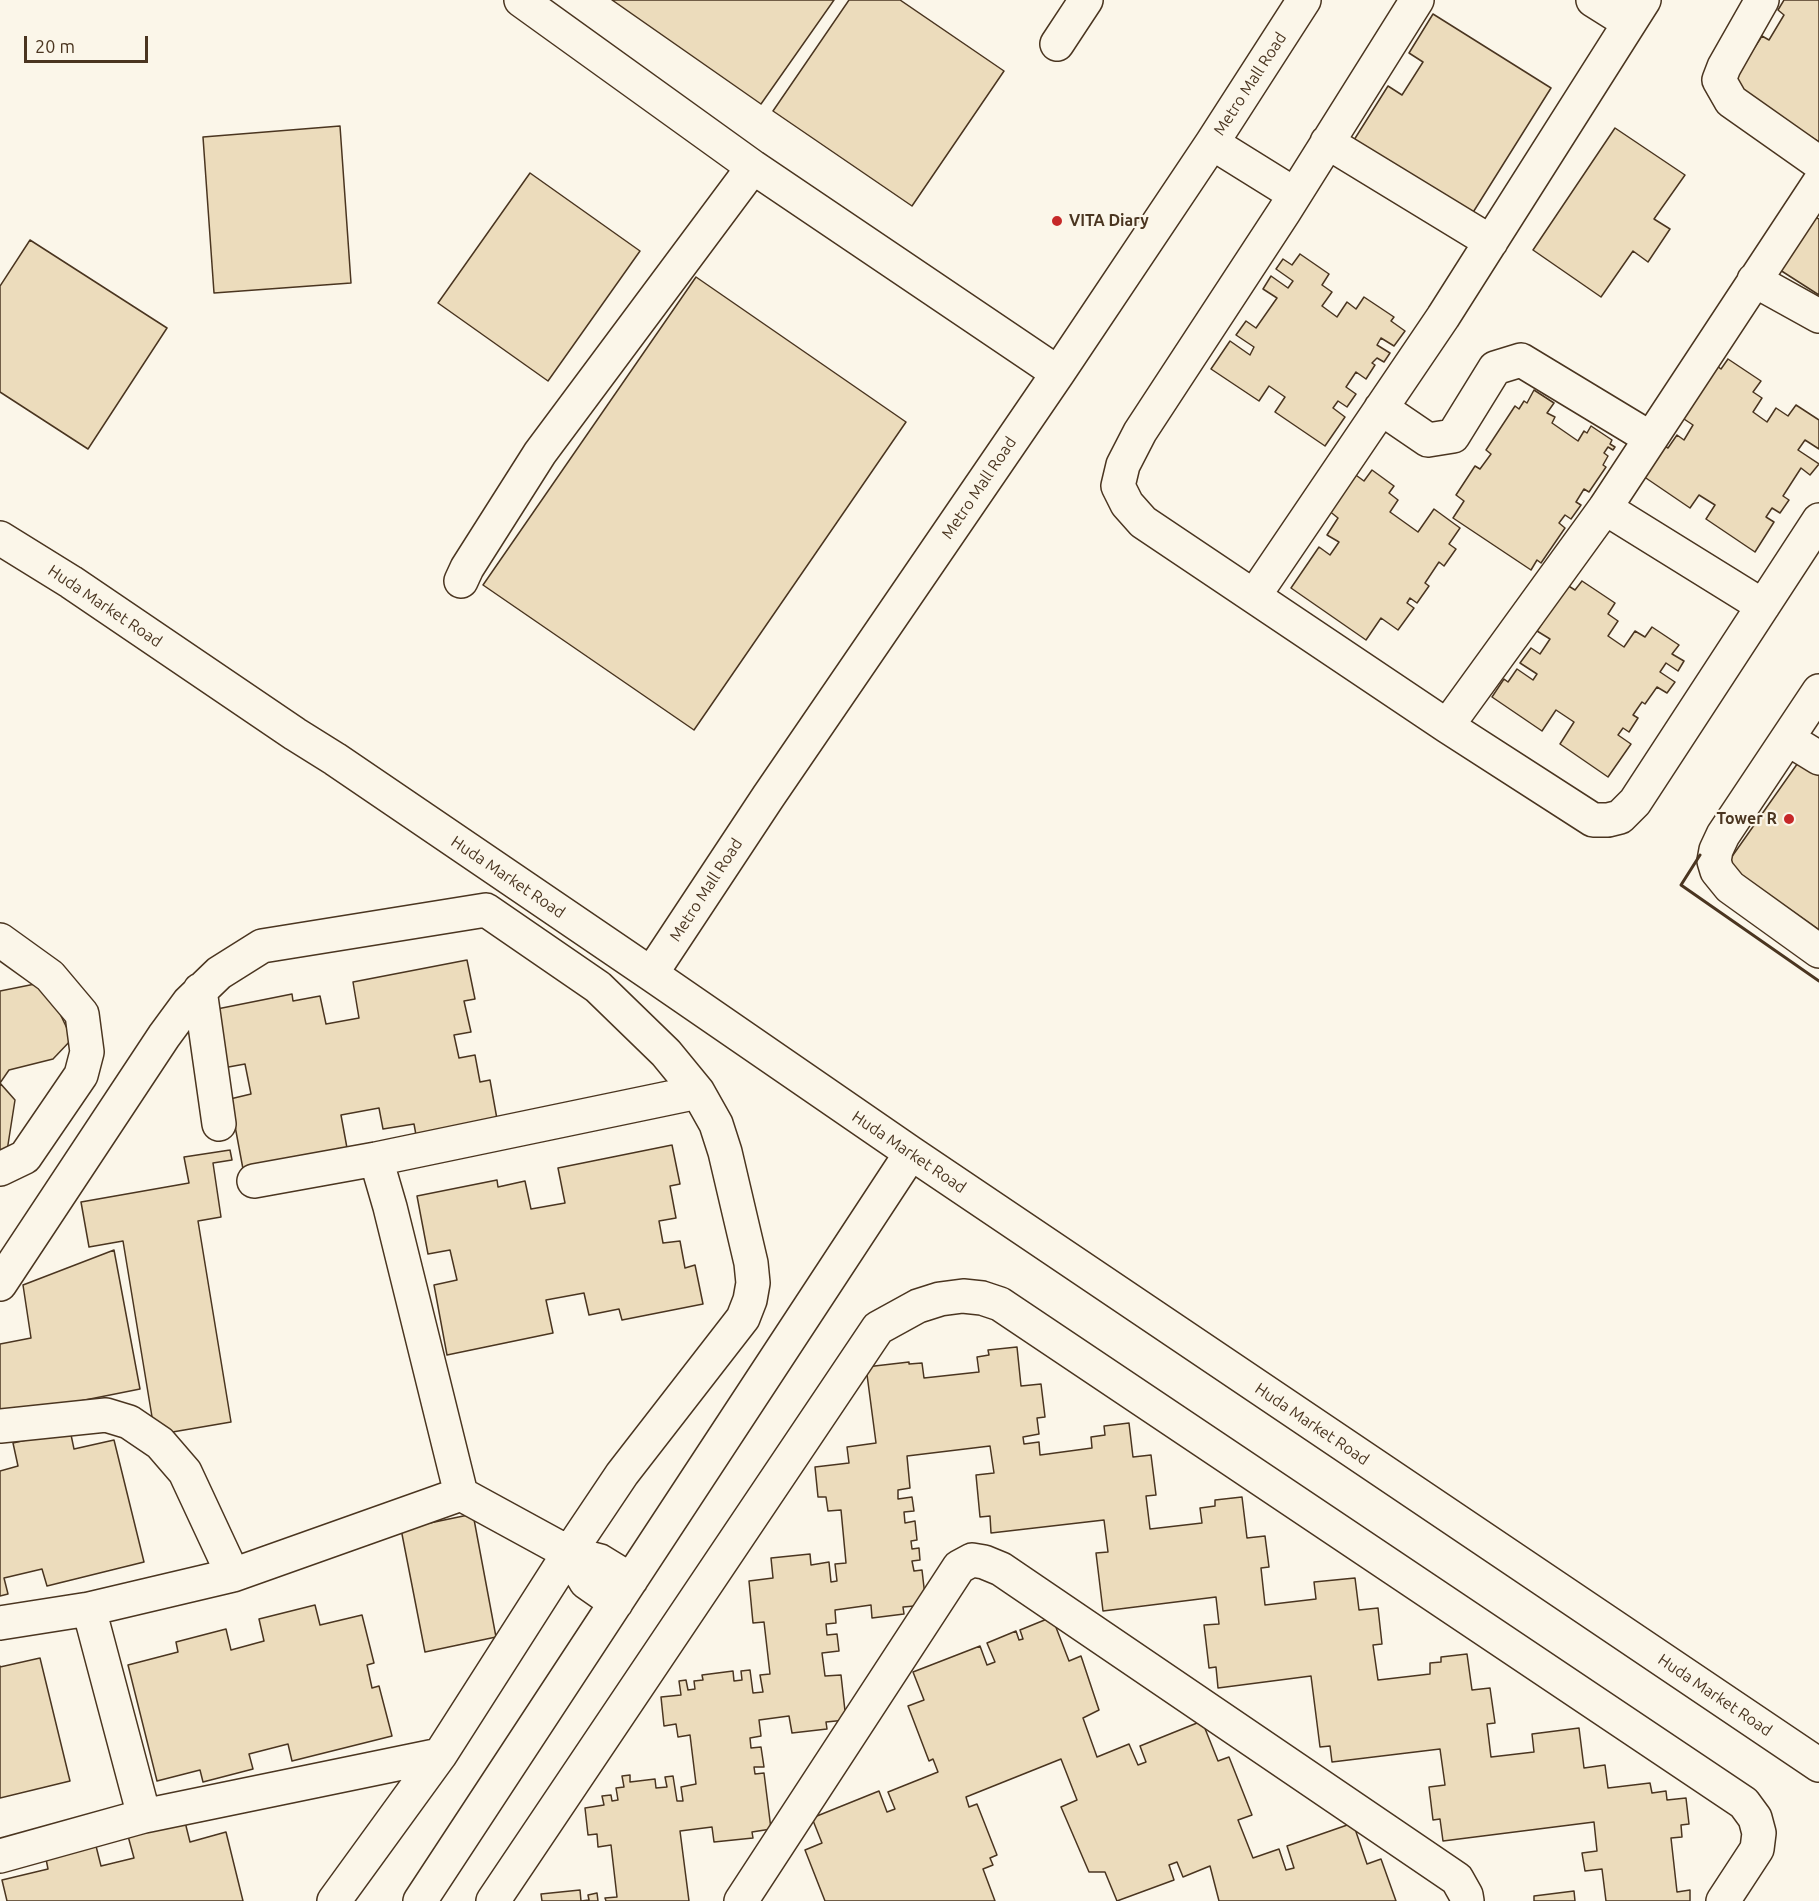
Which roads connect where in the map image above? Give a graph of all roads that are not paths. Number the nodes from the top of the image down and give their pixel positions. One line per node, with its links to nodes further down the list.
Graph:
1 (521, 0): 12 (street)
2 (1086, 0): 8 (street)
3 (1304, 0): 10 (street, Metro Mall Road)
4 (1417, 0): 9 (street)
5 (1593, 0): 7 (street)
6 (1762, 0): 11 (street)
7 (1636, 11): 15 (street)
8 (1057, 44)
9 (1327, 142): 14 (street); 15 (street)
10 (1212, 143): 14 (street); 18 (street, Metro Mall Road)
11 (1819, 163)
12 (753, 167): 18 (street); 24 (street)
13 (1819, 183): 16 (street)
14 (1294, 194): 25 (street)
15 (1491, 242): 19 (street)
16 (1754, 280): 17 (street); 20 (street)
17 (1819, 316)
18 (1058, 373): 33 (street, Metro Mall Road)
19 (1381, 408): 20 (street); 25 (street)
20 (1650, 438): 21 (street)
21 (1605, 508): 26 (street); 28 (street)
22 (1819, 520): 26 (street)
23 (0, 538): 33 (street, Huda Market Road)
24 (461, 581)
25 (1254, 596): 28 (street)
26 (1763, 606): 28 (street)
27 (1819, 691): 29 (street)
28 (1447, 726)
29 (1788, 739): 30 (street); 32 (street)
30 (1819, 758)
31 (0, 940): 39 (street)
32 (1819, 951)
33 (651, 974): 37 (street, Huda Market Road)
34 (200, 990): 35 (street); 36 (street); 41 (street)
35 (698, 1092): 38 (street); 44 (street)
36 (219, 1124)
37 (911, 1153): 46 (street); 50 (street, Huda Market Road)
38 (376, 1159): 40 (street); 43 (street)
39 (0, 1169)
40 (254, 1181)
41 (0, 1284)
42 (0, 1426): 45 (street)
43 (460, 1494): 44 (street); 45 (street)
44 (569, 1553): 46 (street); 49 (street)
45 (233, 1575): 47 (street)
46 (623, 1591): 54 (street)
47 (89, 1609): 48 (street); 51 (street)
48 (0, 1623)
49 (440, 1755): 51 (street); 53 (street)
50 (1819, 1765)
51 (144, 1816): 52 (street)
52 (0, 1856)
53 (334, 1901)
54 (420, 1901)
55 (493, 1901): 58 (street)
56 (741, 1901): 57 (street)
57 (1467, 1901)
58 (1723, 1901)

